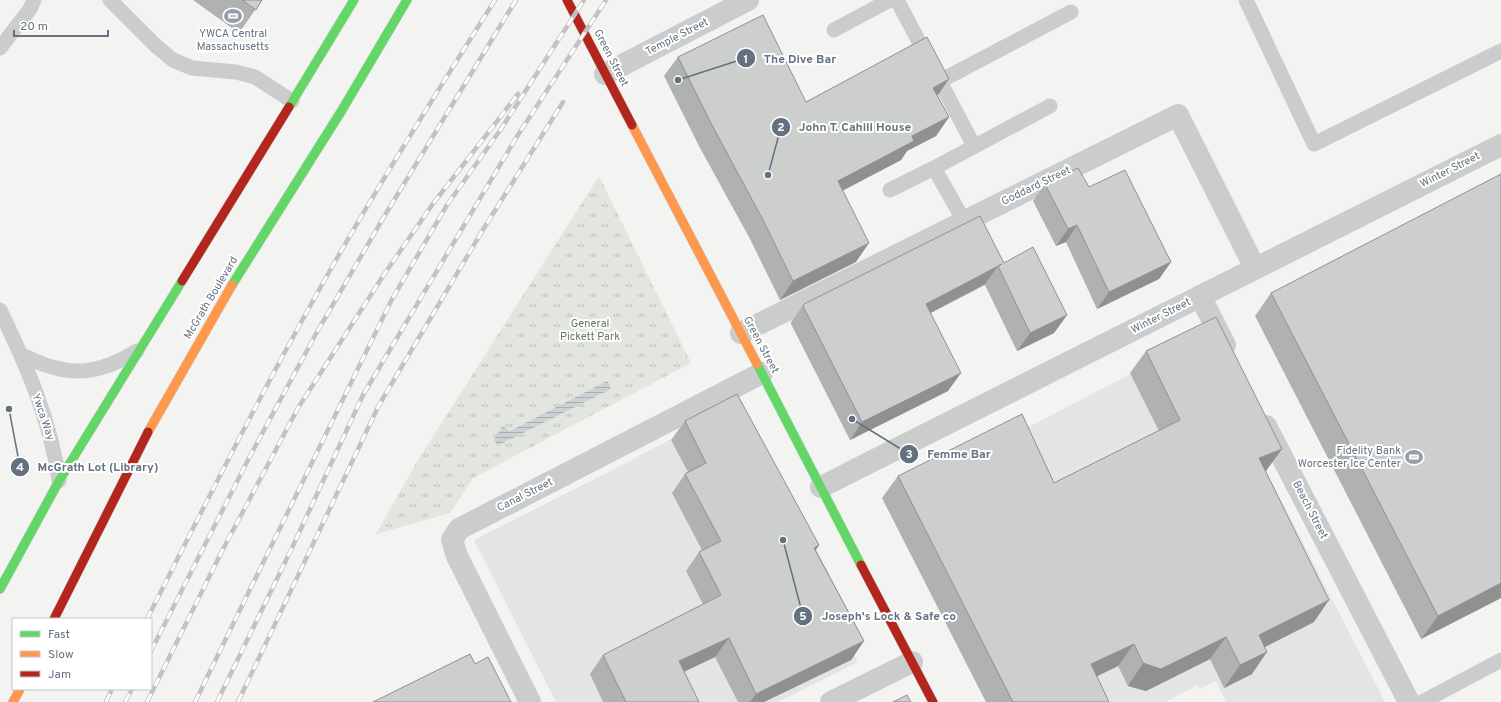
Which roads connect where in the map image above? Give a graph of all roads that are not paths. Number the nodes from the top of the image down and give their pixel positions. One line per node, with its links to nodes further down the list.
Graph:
1 (34, 0): 12 (lane)
2 (110, 0): 16 (lane)
3 (354, 0): 16 (main road)
4 (407, 0): 35 (main road, McGrath Boulevard)
5 (567, 0): 14 (main road, Green Street)
6 (748, 0): 14 (street, Temple Street)
7 (890, 0): 11 (lane)
8 (897, 0): 15 (lane)
9 (1246, 0): 13 (lane)
10 (1071, 12): 15 (lane)
11 (834, 30)
12 (0, 48)
13 (1501, 51)
14 (605, 74): 26 (main road, Green Street)
15 (940, 81): 19 (lane)
16 (292, 101): 27 (main road)
17 (1050, 106): 19 (lane)
18 (1501, 145): 23 (street, Winter Street)
19 (974, 146): 20 (lane)
20 (934, 168): 21 (lane); 22 (lane)
21 (890, 190)
22 (964, 222): 23 (street, Goddard Street); 26 (street, Goddard Street)
23 (1255, 268): 24 (street, Winter Street)
24 (1200, 296): 29 (street); 33 (street, Winter Street)
25 (0, 310): 28 (lane, Ywca Way)
26 (741, 333): 30 (main road, Green Street)
27 (138, 351): 28 (lane); 32 (main road)
28 (22, 355): 32 (lane, Ywca Way)
29 (1236, 365)
30 (762, 373): 33 (main road, Green Street); 40 (street, Canal Street)
31 (1257, 408): 43 (street, Beach Street)
32 (59, 481): 34 (main road)
33 (821, 487): 37 (main road, Green Street)
34 (0, 589)
35 (54, 618)
36 (1501, 660): 44 (lane)
37 (912, 662): 41 (street); 42 (main road, Green Street)
38 (19, 690): 39 (main road)
39 (13, 702)
40 (530, 702)
41 (831, 702)
42 (933, 702)
43 (1409, 702)
44 (1422, 702)

